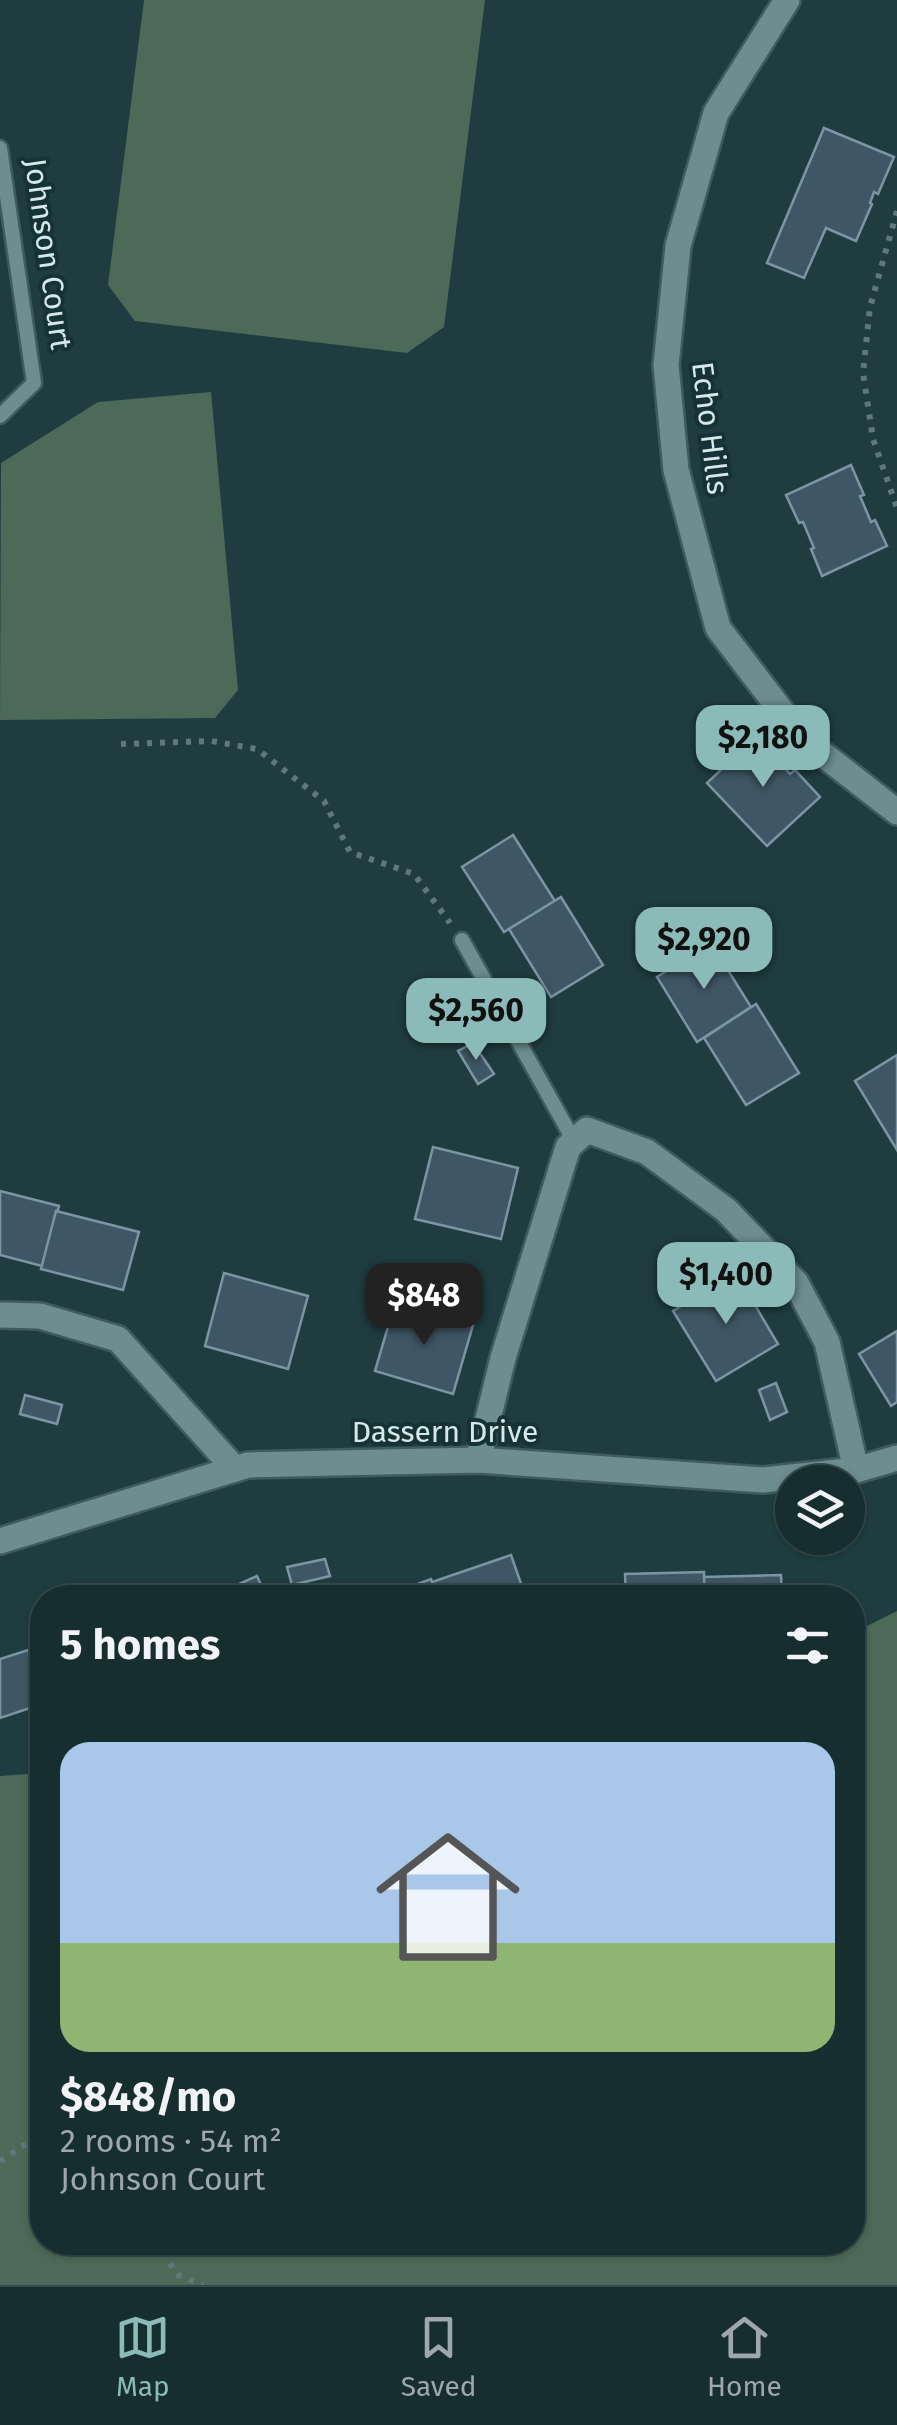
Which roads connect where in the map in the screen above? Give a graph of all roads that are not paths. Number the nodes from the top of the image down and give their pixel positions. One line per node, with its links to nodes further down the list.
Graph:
1 (787, 0): 4 (street, Echo Hills)
2 (0, 148): 3 (lane, Johnson Court)
3 (0, 416)
4 (897, 812)
5 (462, 940): 6 (lane)
6 (574, 1142): 9 (street); 10 (street)
7 (0, 1316): 12 (street)
8 (897, 1458): 11 (street, Dassern Drive)
9 (478, 1460): 12 (street, Dassern Drive); 13 (street, Dassern Drive)
10 (855, 1465)
11 (865, 1467)
12 (235, 1469): 14 (street, Dassern Drive)
13 (775, 1479)
14 (0, 1540)

